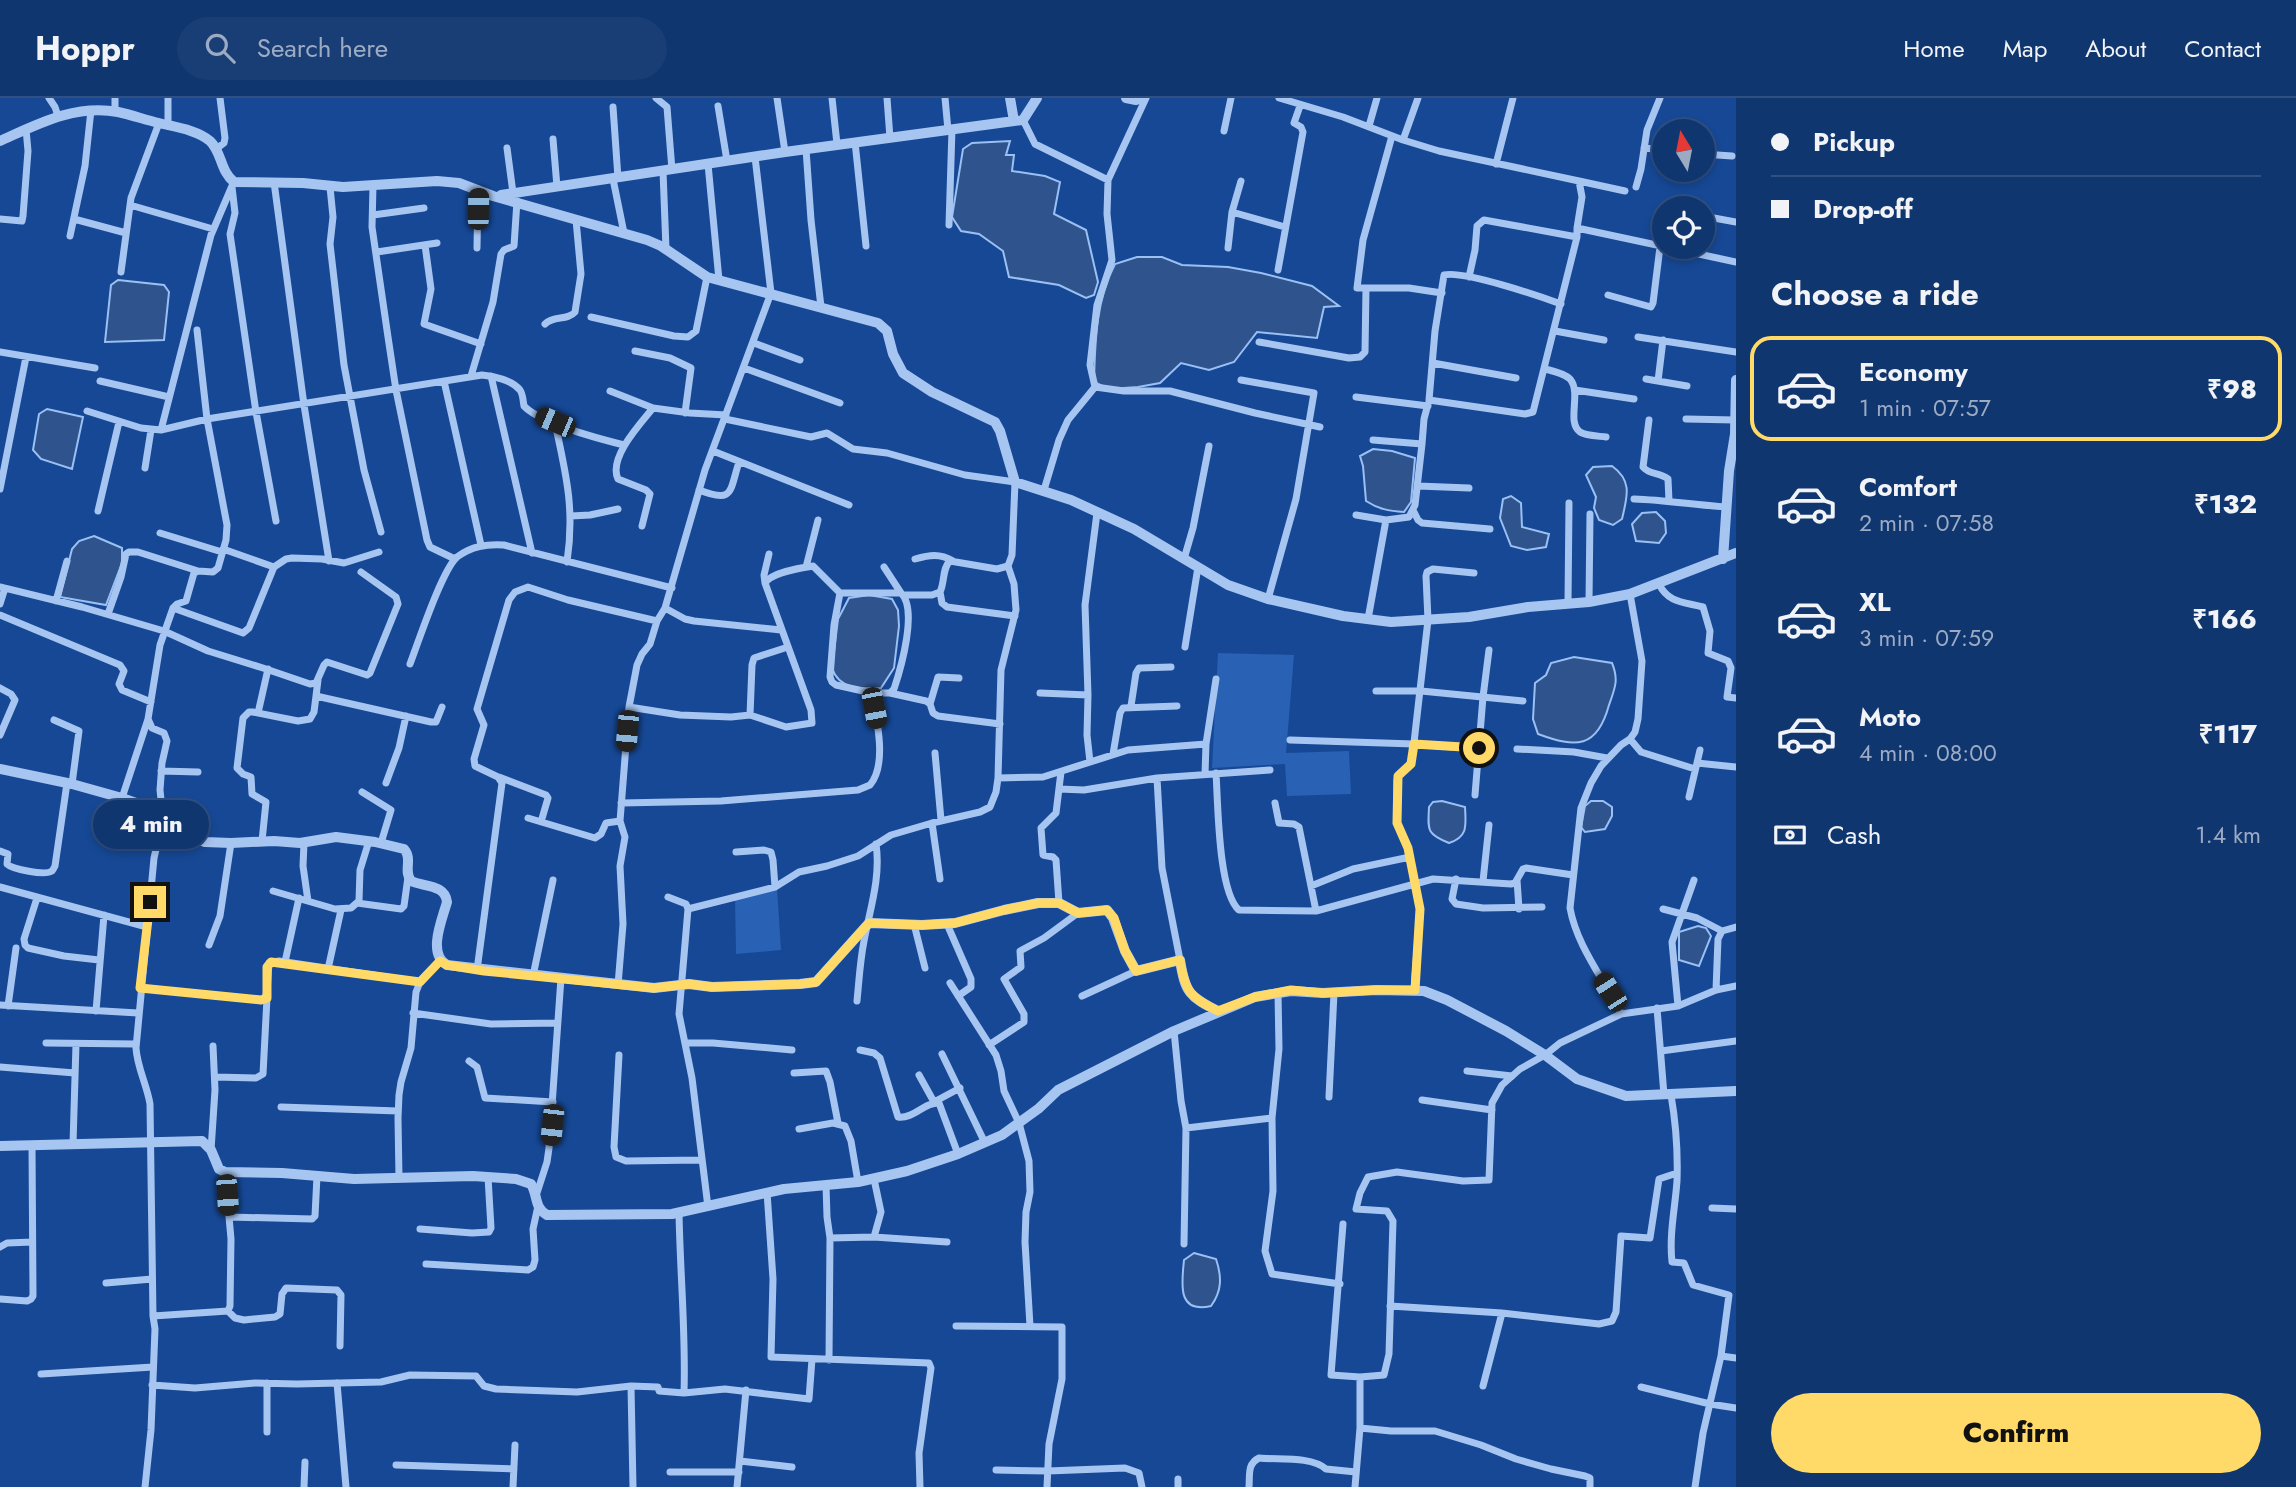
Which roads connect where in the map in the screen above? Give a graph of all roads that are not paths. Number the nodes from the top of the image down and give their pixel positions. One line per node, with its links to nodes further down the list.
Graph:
1 (49, 98): 25 (street)
2 (115, 98): 24 (street)
3 (168, 98): 27 (street)
4 (220, 98): 41 (street)
5 (656, 98): 51 (street)
6 (777, 98): 44 (street)
7 (832, 98): 38 (street)
8 (887, 98): 33 (street)
9 (945, 98): 30 (street)
10 (1010, 98): 26 (street)
11 (1037, 98): 26 (street)
12 (1126, 98): 13 (street)
13 (1144, 98): 53 (street)
14 (1231, 98): 31 (street)
15 (1279, 98): 21 (street)
16 (1377, 98): 28 (street)
17 (1418, 98): 35 (street)
18 (1513, 98): 50 (street)
19 (1660, 98): 40 (street)
20 (718, 106): 48 (street)
21 (1300, 106): 28 (street); 75 (street)
22 (613, 107): 52 (street)
23 (91, 110): 24 (street); 25 (street); 71 (street)
24 (115, 112): 27 (street)
25 (58, 117): 29 (street)
26 (1018, 121): 30 (street); 53 (street)
27 (163, 124): 41 (street); 65 (street)
28 (1369, 126): 32 (street)
29 (26, 128): 36 (street); 70 (street)
30 (950, 129): 33 (street); 74 (street)
31 (1224, 131)
32 (1392, 136): 35 (street); 97 (street)
33 (890, 138): 37 (street)
34 (553, 139): 60 (street)
35 (1403, 140): 50 (street)
36 (0, 141)
37 (855, 142): 38 (street); 83 (street)
38 (837, 145): 42 (street)
39 (507, 148): 64 (street)
40 (1644, 148): 43 (street); 61 (street)
41 (216, 149): 57 (street)
42 (806, 149): 44 (street); 102 (street)
43 (1652, 149)
44 (785, 152): 47 (street)
45 (1715, 155): 46 (street)
46 (1732, 156)
47 (755, 157): 48 (street); 98 (street)
48 (727, 161): 49 (street)
49 (708, 164): 51 (street); 96 (street)
50 (1496, 164): 55 (street)
51 (668, 170): 52 (street); 87 (street)
52 (615, 178): 60 (street); 78 (street)
53 (1108, 180): 132 (street)
54 (1241, 181): 67 (street)
55 (1579, 181): 63 (street); 79 (street)
56 (274, 182): 57 (street); 59 (street); 142 (street)
57 (233, 184): 76 (street); 145 (street)
58 (373, 186): 59 (street); 62 (street); 68 (street)
59 (330, 187): 138 (street)
60 (557, 187): 64 (street)
61 (1636, 187)
62 (478, 189): 64 (street); 85 (street)
63 (1625, 191)
64 (515, 197): 72 (street); 112 (street)
65 (130, 205): 76 (street); 77 (street)
66 (424, 208): 68 (street)
67 (1232, 212): 75 (street); 86 (street)
68 (373, 215): 88 (street)
69 (1715, 218): 73 (street)
70 (0, 219)
71 (74, 219): 77 (street); 80 (street)
72 (576, 219): 78 (street); 104 (street)
73 (1736, 222)
74 (949, 225)
75 (1286, 228): 92 (street)
76 (213, 229): 136 (street)
77 (126, 233): 93 (street)
78 (624, 233): 87 (street)
79 (1577, 233): 84 (street); 95 (street); 101 (street)
80 (71, 236)
81 (438, 243): 82 (street)
82 (425, 245): 88 (street); 112 (street)
83 (866, 246)
84 (1652, 246)
85 (477, 248)
86 (1228, 248)
87 (666, 249): 94 (street)
88 (377, 252): 133 (street)
89 (1715, 258): 91 (street)
90 (1658, 259): 100 (street)
91 (1736, 262)
92 (1278, 270)
93 (121, 272)
94 (707, 276): 96 (street); 103 (street)
95 (1469, 277): 99 (street); 101 (street)
96 (719, 279): 98 (street)
97 (1366, 288): 99 (street); 111 (street)
98 (771, 293): 102 (street); 110 (street)
99 (1442, 293): 118 (street)
100 (1608, 295)
101 (1561, 303): 106 (street)
102 (821, 307): 166 (street)
103 (591, 317)
104 (545, 324)
105 (197, 330): 148 (street)
106 (1555, 331): 108 (street); 121 (street)
107 (1638, 337): 109 (street)
108 (1604, 340)
109 (1663, 340): 115 (street); 130 (street)
110 (754, 342): 117 (street); 120 (street)
111 (1259, 342)
112 (481, 344): 122 (street)
113 (635, 351): 146 (street)
114 (0, 352): 116 (street)
115 (1736, 352)
116 (26, 357): 119 (street); 169 (street)
117 (800, 360)
118 (1433, 363): 124 (street); 141 (street)
119 (95, 368)
120 (744, 368): 140 (street); 147 (street)
121 (1545, 369): 134 (street); 141 (street)
122 (471, 376): 123 (street); 129 (street)
123 (491, 376): 153 (street); 194 (street)
124 (1516, 378)
125 (1646, 379): 130 (street)
126 (1241, 380): 154 (street)
127 (1736, 380): 151 (street)
128 (100, 381): 136 (street)
129 (444, 381): 133 (street); 191 (street)
130 (1658, 381): 131 (street)
131 (1687, 386)
132 (1095, 387): 154 (street); 171 (street)
133 (396, 390): 138 (street); 197 (street)
134 (1575, 390): 139 (street); 158 (street)
135 (610, 391): 143 (street)
136 (169, 397): 157 (street)
137 (1356, 397): 141 (street)
138 (349, 398): 142 (street); 189 (street)
139 (1634, 399)
140 (840, 403)
141 (1428, 403): 160 (street)
142 (304, 405): 145 (street); 202 (street)
143 (653, 408): 146 (street); 161 (street)
144 (87, 411): 152 (street)
145 (256, 412): 148 (street); 186 (street)
146 (685, 413): 147 (street)
147 (725, 417): 163 (street); 166 (street)
148 (207, 419): 157 (street); 192 (street)
149 (1686, 419): 151 (street)
150 (1649, 420): 173 (street)
151 (1735, 421): 176 (street)
152 (119, 422): 156 (street); 178 (street)
153 (555, 422): 161 (street); 183 (street)
154 (1309, 424): 155 (street); 221 (street)
155 (1320, 427)
156 (151, 430): 157 (street); 165 (street)
157 (161, 430)
158 (1606, 437)
159 (1373, 440): 160 (street)
160 (1422, 444): 167 (street)
161 (624, 445): 187 (street)
162 (1209, 446): 199 (street)
163 (713, 451): 164 (street); 170 (street)
164 (739, 462): 170 (street); 175 (street)
165 (145, 468)
166 (1015, 482): 171 (street); 205 (street)
167 (1418, 486): 168 (street); 179 (street)
168 (1469, 488)
169 (0, 489)
170 (699, 490): 216 (street)
171 (1044, 490): 180 (street)
172 (1634, 499): 173 (street)
173 (1669, 501): 176 (street)
174 (1569, 503): 224 (street)
175 (849, 505)
176 (1726, 507): 200 (street)
177 (618, 509): 183 (street)
178 (98, 510)
179 (1413, 512): 185 (street); 188 (street)
180 (1097, 513): 199 (street); 252 (street)
181 (1590, 514): 223 (street)
182 (1356, 515): 185 (street)
183 (571, 516): 204 (street)
184 (818, 520): 207 (street)
185 (1386, 520): 231 (street)
186 (276, 521)
187 (642, 526)
188 (1490, 529)
189 (380, 532)
190 (160, 533): 192 (street)
191 (481, 545): 194 (street); 197 (street)
192 (223, 551): 206 (street); 210 (street)
193 (379, 552): 202 (street)
194 (531, 553): 204 (street)
195 (1736, 553): 200 (street)
196 (769, 554): 213 (street)
197 (455, 559): 240 (street)
198 (915, 559): 203 (street)
199 (1184, 559): 209 (street)
200 (1723, 559): 214 (street)
201 (67, 561): 222 (street)
202 (329, 561): 206 (street)
203 (953, 561): 205 (street); 217 (street)
204 (567, 562): 216 (street)
205 (1008, 566): 230 (street)
206 (274, 567): 226 (street)
207 (806, 567): 213 (street); 218 (street)
208 (884, 567): 219 (street)
209 (1198, 567): 221 (street); 237 (street)
210 (198, 571): 226 (street); 228 (street)
211 (361, 572): 245 (street)
212 (1474, 573): 232 (street)
213 (765, 583): 234 (street)
214 (1659, 584): 220 (street); 239 (street)
215 (1, 588): 222 (street); 225 (street)
216 (671, 588): 227 (street)
217 (940, 592): 219 (street); 230 (street)
218 (840, 593): 219 (street); 249 (street)
219 (902, 594): 250 (street)
220 (1630, 594): 223 (street); 270 (street)
221 (1268, 600): 231 (street)
222 (56, 601): 228 (street)
223 (1589, 602): 224 (street)
224 (1569, 603): 232 (street)
225 (0, 604)
226 (173, 608): 235 (street)
227 (665, 608): 233 (street); 234 (street)
228 (108, 614): 235 (street)
229 (0, 615): 257 (street)
230 (1015, 616): 268 (street)
231 (1368, 619): 232 (street)
232 (1428, 620): 248 (street)
233 (657, 621): 262 (street); 290 (street)
234 (781, 630): 236 (street)
235 (164, 631): 242 (street); 257 (street)
236 (788, 647): 264 (street); 264 (street)
237 (1185, 647)
238 (1489, 650): 254 (street)
239 (1732, 661): 255 (street)
240 (410, 664)
241 (1171, 667): 259 (street)
242 (268, 669): 245 (street); 263 (street)
243 (959, 678): 258 (street)
244 (1216, 679): 272 (street)
245 (318, 680): 253 (street)
246 (0, 688): 269 (street)
247 (1376, 691): 248 (street)
248 (1421, 691): 254 (street); 273 (street)
249 (872, 693): 250 (street); 300 (street)
250 (890, 693): 258 (street)
251 (1040, 693): 252 (street)
252 (1088, 695): 280 (street)
253 (316, 696): 263 (street); 265 (street)
254 (1483, 697): 256 (street); 274 (street)
255 (1736, 698)
256 (1523, 701)
257 (151, 702): 266 (street)
258 (930, 704): 268 (street)
259 (1131, 706): 260 (street); 278 (street)
260 (1177, 706)
261 (442, 707): 265 (street)
262 (629, 707): 264 (street); 300 (street)
263 (258, 713): 309 (street)
264 (750, 715)
265 (406, 716): 294 (street)
266 (148, 719): 285 (street); 299 (street)
267 (54, 720): 293 (street)
268 (1000, 724): 292 (street)
269 (0, 735)
270 (1630, 738): 279 (street); 281 (street)
271 (1290, 740): 273 (street)
272 (1206, 744): 278 (street); 289 (street)
273 (1414, 744): 274 (street); 317 (street)
274 (1479, 748): 297 (street)
275 (1517, 749): 279 (street)
276 (1700, 750): 281 (street)
277 (935, 753): 304 (street)
278 (1113, 754): 280 (street)
279 (1607, 758): 318 (street)
280 (1090, 762): 287 (street)
281 (1696, 766): 282 (street); 298 (street)
282 (1736, 767)
283 (0, 769): 293 (street)
284 (1270, 770): 288 (street)
285 (161, 771): 286 (street); 303 (street)
286 (198, 772)
287 (1060, 772): 292 (street); 295 (street)
288 (1216, 773): 289 (street); 342 (street)
289 (1205, 774): 291 (street)
290 (498, 777): 306 (street); 360 (street)
291 (1157, 778): 295 (street); 355 (street)
292 (998, 779): 304 (street)
293 (69, 783): 299 (street); 315 (street)
294 (386, 783)
295 (1059, 789): 336 (street)
296 (362, 792): 313 (street)
297 (1475, 795)
298 (1689, 797)
299 (122, 798): 303 (street)
300 (621, 803): 305 (street)
301 (1275, 803): 327 (street)
302 (528, 818): 306 (street)
303 (163, 820): 311 (street); 349 (street)
304 (941, 820): 307 (street)
305 (620, 821): 306 (street); 366 (street)
306 (541, 822)
307 (932, 822): 314 (street); 320 (street)
308 (1489, 825): 325 (street)
309 (262, 841): 311 (street); 312 (street)
310 (369, 841): 312 (street); 313 (street); 335 (street)
311 (231, 843): 352 (street)
312 (304, 843): 334 (street)
313 (381, 843): 319 (street)
314 (876, 844): 329 (street); 346 (street)
315 (0, 850)
316 (736, 852): 329 (street)
317 (1410, 857): 326 (street); 327 (street)
318 (1573, 875): 323 (street); 385 (street)
319 (408, 877): 335 (street); 356 (street)
320 (940, 879)
321 (1456, 879): 325 (street); 326 (street); 339 (street)
322 (553, 880): 362 (street)
323 (1517, 880): 325 (street); 339 (street)
324 (1694, 880): 345 (street)
325 (1483, 881)
326 (1416, 883): 342 (street); 370 (street)
327 (1311, 886): 342 (street)
328 (0, 887): 332 (street)
329 (775, 887): 338 (street)
330 (273, 891): 333 (street)
331 (668, 897): 338 (street)
332 (37, 898): 344 (street); 354 (street)
333 (299, 898): 334 (street); 357 (street)
334 (308, 901): 341 (street)
335 (357, 903): 341 (street)
336 (1059, 903): 343 (street); 348 (street)
337 (1542, 907): 339 (street)
338 (688, 909): 367 (street)
339 (1519, 909)
340 (1663, 909): 345 (street)
341 (341, 910): 359 (street)
342 (1316, 911)
343 (1078, 913): 361 (street); 393 (street)
344 (104, 915): 349 (street); 354 (street)
345 (1683, 915): 351 (street); 379 (street)
346 (869, 923): 347 (street); 367 (street); 377 (street)
347 (914, 924): 348 (street); 358 (street)
348 (947, 924): 374 (street)
349 (147, 927): 369 (street)
350 (1736, 928): 351 (street)
351 (1722, 932): 371 (street)
352 (209, 945)
353 (16, 948): 378 (street)
354 (99, 960): 381 (street)
355 (1180, 960): 361 (street); 382 (street)
356 (440, 961): 360 (street); 364 (street)
357 (285, 962): 359 (street); 376 (street)
358 (925, 968)
359 (328, 969): 364 (street)
360 (477, 970): 362 (street)
361 (1136, 971): 375 (street)
362 (533, 975): 363 (street)
363 (561, 978): 366 (street); 386 (street)
364 (420, 982): 384 (street)
365 (950, 983): 374 (street)
366 (618, 985): 367 (street)
367 (681, 986): 390 (street)
368 (1736, 986): 371 (street)
369 (140, 988): 376 (street); 383 (street)
370 (1415, 990): 373 (street); 400 (street)
371 (1716, 990): 379 (street)
372 (1278, 993): 373 (street); 382 (street); 419 (street)
373 (1334, 993): 412 (street)
374 (958, 996): 393 (street)
375 (1082, 996)
376 (267, 998): 408 (street)
377 (857, 1001)
378 (4, 1006): 381 (street)
379 (1678, 1006): 380 (street)
380 (1657, 1008): 385 (street); 397 (street)
381 (96, 1011): 383 (street)
382 (1218, 1011): 387 (street)
383 (138, 1013): 392 (street)
384 (413, 1013): 386 (street); 418 (street)
385 (1621, 1014): 400 (street)
386 (557, 1024): 414 (street)
387 (1174, 1031): 421 (street); 422 (street)
388 (1736, 1041): 397 (street)
389 (46, 1042): 391 (street)
390 (686, 1043): 395 (street); 431 (street)
391 (76, 1044): 392 (street); 404 (street)
392 (136, 1044): 424 (street)
393 (989, 1045): 421 (street)
394 (213, 1046): 408 (street)
395 (792, 1050)
396 (860, 1050): 415 (street)
397 (1661, 1051): 411 (street)
398 (942, 1054): 409 (street)
399 (619, 1055): 431 (street)
400 (1545, 1055): 407 (street); 411 (street)
401 (469, 1061): 414 (street)
402 (0, 1067): 404 (street)
403 (1467, 1071): 407 (street)
404 (75, 1073): 426 (street)
405 (794, 1073): 420 (street)
406 (919, 1075): 415 (street)
407 (1512, 1076): 417 (street)
408 (215, 1077): 429 (street)
409 (960, 1088): 415 (street); 425 (street)
410 (1736, 1091): 411 (street)
411 (1667, 1095): 433 (street)
412 (1329, 1097)
413 (1422, 1100): 417 (street)
414 (553, 1102): 441 (street)
415 (934, 1102): 430 (street)
416 (281, 1107): 418 (street)
417 (1492, 1110): 461 (street)
418 (398, 1111): 436 (street)
419 (1272, 1118): 422 (street); 458 (street)
420 (838, 1123): 423 (street); 438 (street)
421 (1019, 1123): 425 (street); 466 (street)
422 (1186, 1128): 453 (street)
423 (799, 1129)
424 (149, 1141): 426 (street); 429 (street); 456 (street)
425 (985, 1143): 430 (street)
426 (73, 1144): 427 (street)
427 (32, 1145): 428 (street); 451 (street)
428 (0, 1146)
429 (211, 1150): 432 (street)
430 (958, 1154): 437 (street)
431 (702, 1160): 442 (street)
432 (225, 1172): 434 (street); 446 (street)
433 (1676, 1173): 459 (street); 463 (street)
434 (317, 1176): 436 (street); 446 (street)
435 (488, 1177): 436 (street); 441 (street); 448 (street)
436 (400, 1178)
437 (874, 1179): 438 (street); 449 (street)
438 (858, 1182): 439 (street)
439 (826, 1185): 440 (street); 450 (street)
440 (767, 1192): 442 (street); 470 (street)
441 (537, 1203): 445 (street); 455 (street)
442 (708, 1207): 445 (street)
443 (1712, 1208): 444 (street)
444 (1736, 1209)
445 (679, 1212): 482 (street)
446 (229, 1217): 462 (street)
447 (1343, 1224): 458 (street)
448 (420, 1229)
449 (874, 1237): 450 (street); 452 (street)
450 (830, 1238): 471 (street)
451 (32, 1242): 454 (street); 460 (street)
452 (947, 1242)
453 (1184, 1244)
454 (0, 1247)
455 (426, 1264)
456 (152, 1279): 457 (street); 464 (street)
457 (106, 1283)
458 (1340, 1284): 474 (street)
459 (1733, 1295): 468 (street)
460 (0, 1299)
461 (1390, 1306): 463 (street); 474 (street)
462 (228, 1311): 464 (street); 467 (street)
463 (1502, 1313): 479 (street)
464 (153, 1316): 472 (street)
465 (956, 1326): 466 (street)
466 (1030, 1326): 494 (street)
467 (341, 1346)
468 (1721, 1356): 469 (street); 483 (street)
469 (1736, 1358)
470 (812, 1359): 471 (street); 481 (street)
471 (829, 1360): 504 (street)
472 (153, 1367): 473 (street); 477 (street)
473 (41, 1374)
474 (1360, 1377): 485 (street)
475 (267, 1383): 476 (street); 477 (street); 486 (street)
476 (337, 1383): 478 (street); 500 (street)
477 (152, 1384): 498 (street)
478 (631, 1386): 482 (street); 502 (street)
479 (1483, 1386)
480 (1641, 1387): 483 (street)
481 (746, 1390): 482 (street); 488 (street)
482 (684, 1393)
483 (1710, 1404): 484 (street); 510 (street)
484 (1736, 1408)
485 (1360, 1429): 497 (street); 509 (street)
486 (267, 1432)
487 (514, 1445): 492 (street)
488 (740, 1461): 491 (street); 496 (street)
489 (305, 1462): 499 (street)
490 (396, 1465): 492 (street)
491 (792, 1467)
492 (514, 1469): 501 (street)
493 (996, 1470): 494 (street)
494 (1048, 1471): 505 (street); 506 (street)
495 (670, 1472): 496 (street)
496 (739, 1472): 503 (street)
497 (1356, 1472): 507 (street); 508 (street)
498 (145, 1487)
499 (304, 1487)
500 (346, 1487)
501 (513, 1487)
502 (633, 1487)
503 (737, 1487)
504 (920, 1487)
505 (1047, 1487)
506 (1142, 1487)
507 (1250, 1487)
508 (1355, 1487)
509 (1590, 1487)
510 (1695, 1487)

